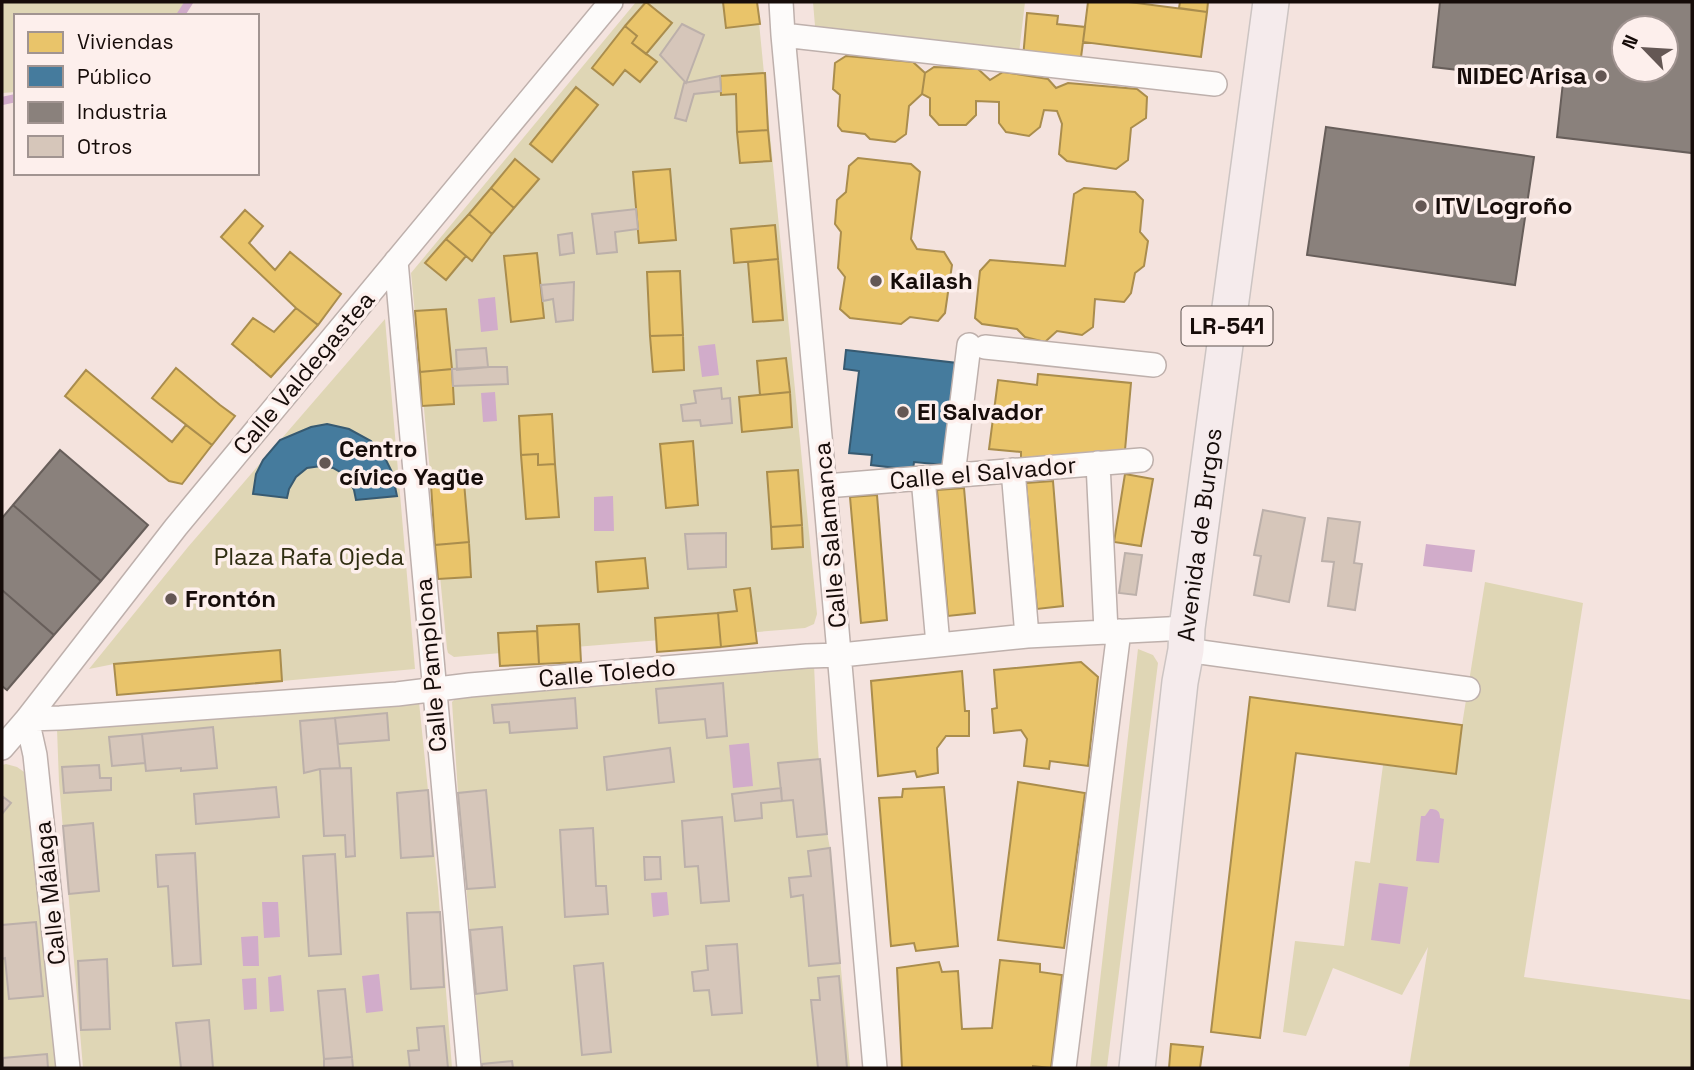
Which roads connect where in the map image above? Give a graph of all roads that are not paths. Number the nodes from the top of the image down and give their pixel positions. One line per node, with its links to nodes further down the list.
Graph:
1 (611, 2): 6 (street, Calle Valdegastea)
2 (781, 2): 4 (street, Calle Salamanca)
3 (1271, 2): 16 (main road, Avenida de Burgos / LR-541)
4 (783, 35): 5 (street); 13 (street, Calle Salamanca)
5 (1215, 84)
6 (396, 261): 19 (street, Calle Pamplona); 21 (street, Calle Valdegastea)
7 (1154, 365): 11 (street)
8 (1141, 460): 9 (street, Calle el Salvador)
9 (1097, 463): 10 (street, Calle el Salvador); 14 (street)
10 (1013, 470): 11 (street, Calle el Salvador); 15 (street)
11 (953, 475): 12 (street, Calle el Salvador)
12 (923, 478): 13 (street, Calle el Salvador); 17 (street)
13 (826, 486): 18 (street, Calle Salamanca)
14 (1112, 631): 15 (street, Calle Toledo); 16 (street, Calle Toledo); 26 (street)
15 (1027, 636): 17 (street, Calle Toledo)
16 (1187, 639): 20 (street, Calle Toledo); 27 (main road, Avenida de Burgos / LR-541)
17 (938, 644): 18 (street, Calle Toledo)
18 (841, 655): 19 (street, Calle Toledo); 25 (street, Calle Salamanca)
19 (433, 689): 21 (street, Calle Toledo); 24 (street, Calle Pamplona)
20 (1468, 689)
21 (27, 719): 22 (street, Calle Valdegastea); 23 (street, Calle Málaga)
22 (2, 748)
23 (68, 1068)
24 (468, 1068)
25 (875, 1068)
26 (1064, 1068)
27 (1137, 1068)

